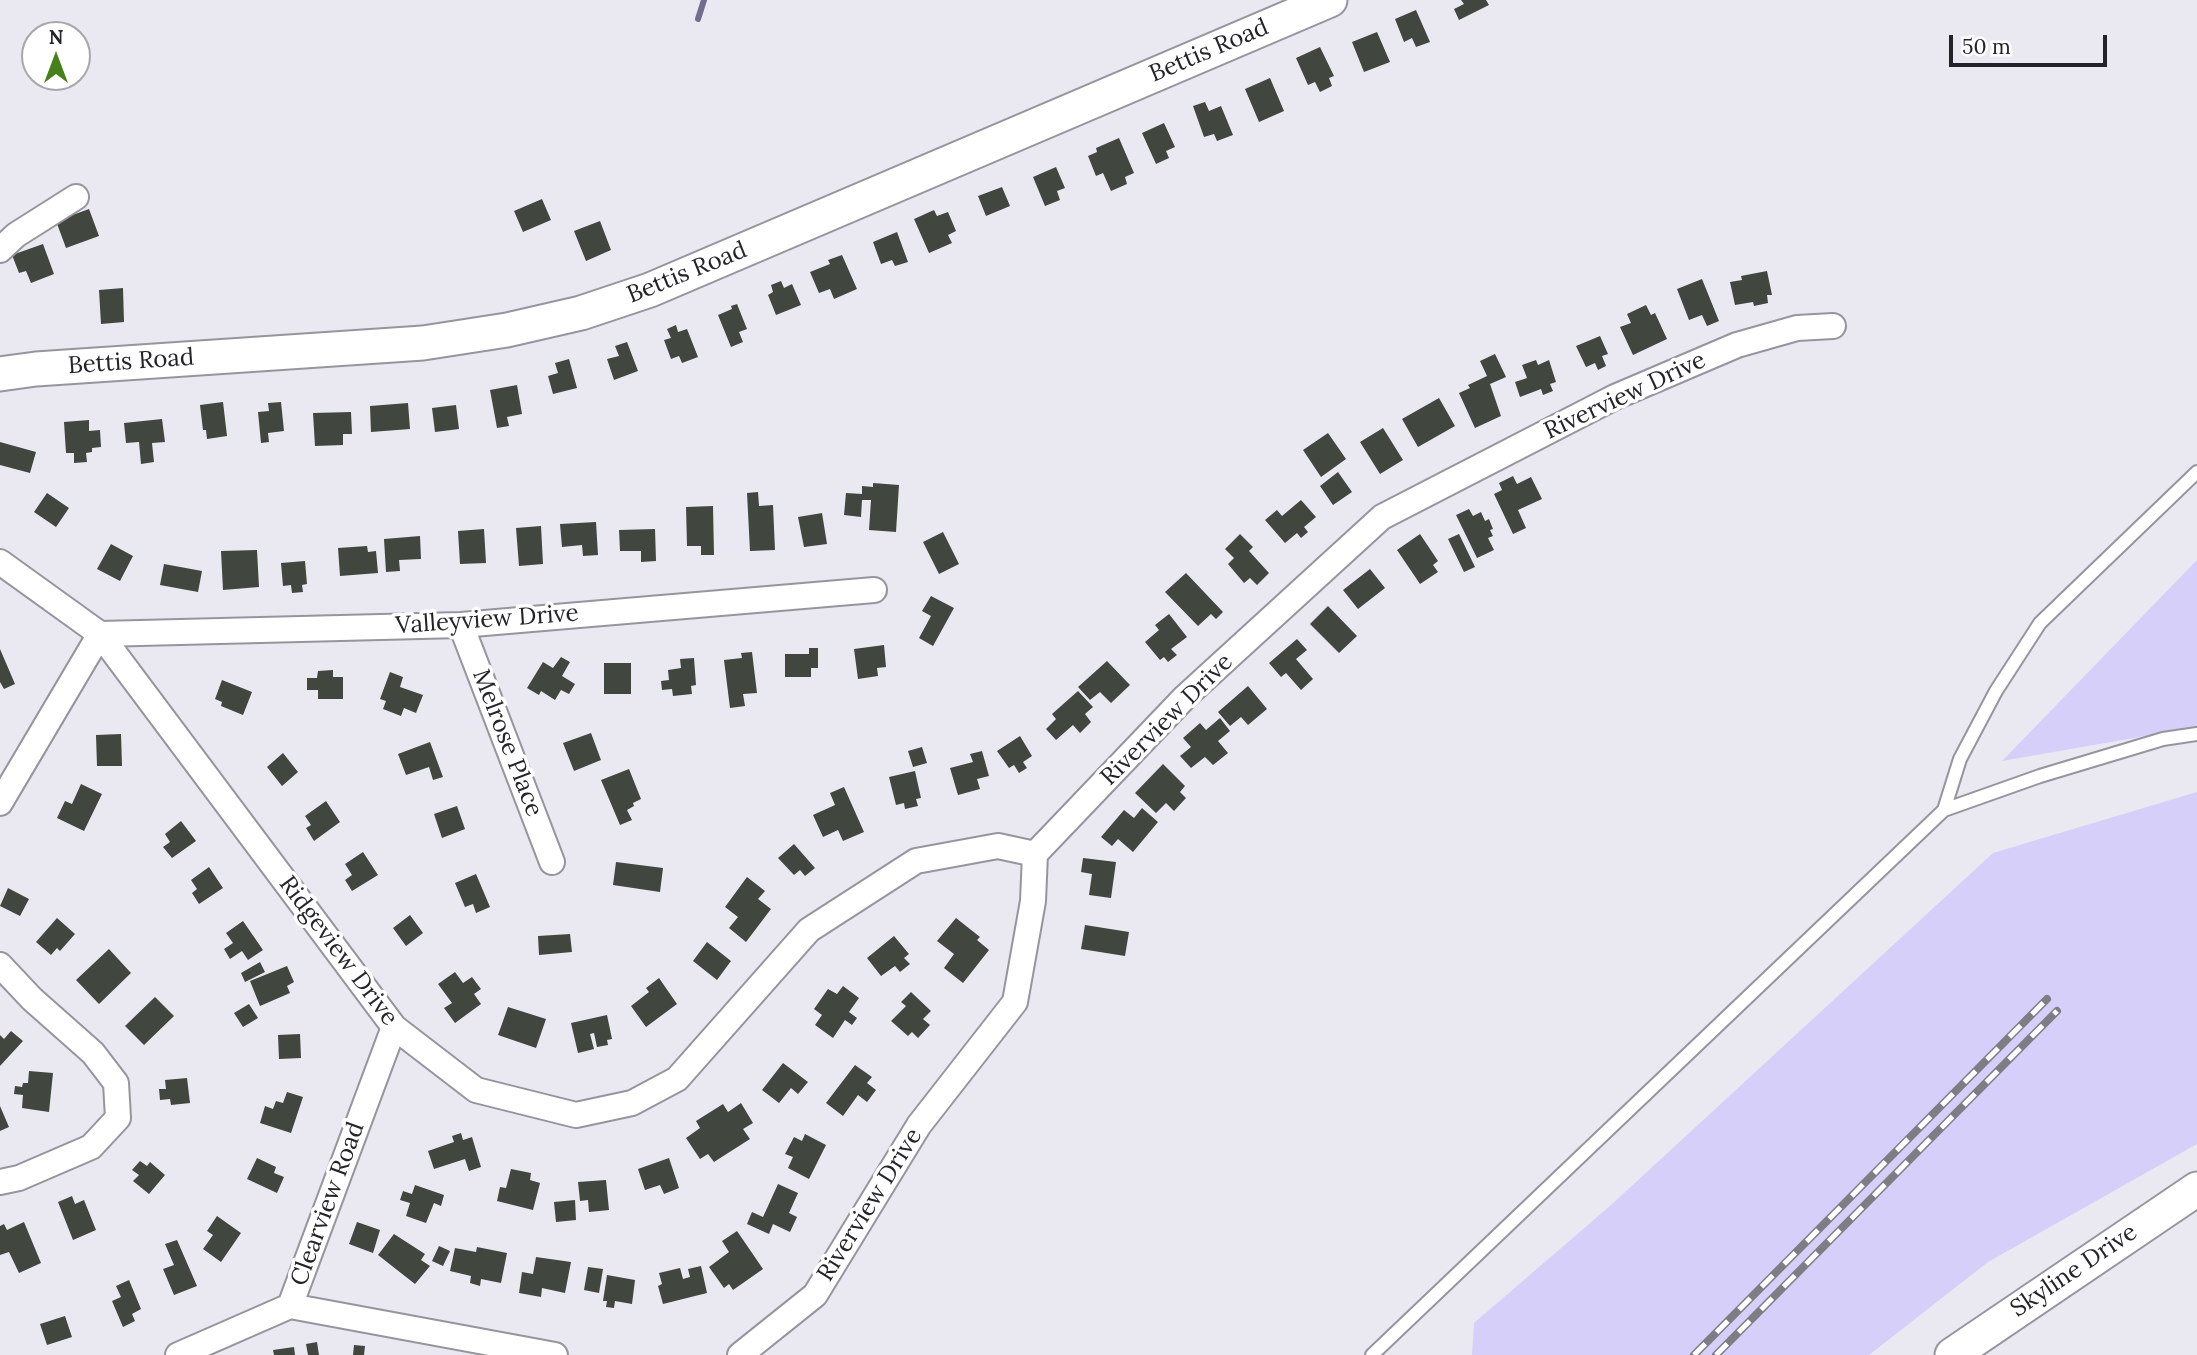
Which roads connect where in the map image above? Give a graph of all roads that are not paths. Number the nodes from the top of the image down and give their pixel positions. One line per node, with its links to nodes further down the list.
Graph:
1 (1330, 0): 5 (street, Bettis Road)
2 (76, 197): 3 (street)
3 (0, 250)
4 (1833, 326): 14 (street, Riverview Drive)
5 (0, 374)
6 (2197, 472): 13 (lane)
7 (0, 562): 10 (street, Ridgeview Drive)
8 (874, 590): 9 (street, Valleyview Drive)
9 (461, 625): 10 (street, Valleyview Drive); 15 (street, Melrose Place)
10 (100, 634): 12 (street); 17 (street, Ridgeview Drive)
11 (2197, 734): 13 (lane)
12 (0, 803)
13 (1944, 810): 24 (lane)
14 (1035, 854): 17 (street, Ridgeview Drive); 23 (street, Riverview Drive)
15 (552, 862)
16 (0, 965): 18 (street)
17 (394, 1027): 20 (street, Clearview Road)
18 (0, 1182)
19 (2197, 1189): 25 (street, Skyline Drive)
20 (290, 1306): 21 (street, Clearview Road); 22 (street)
21 (178, 1355)
22 (555, 1355)
23 (740, 1355)
24 (1372, 1355)
25 (1952, 1355)

